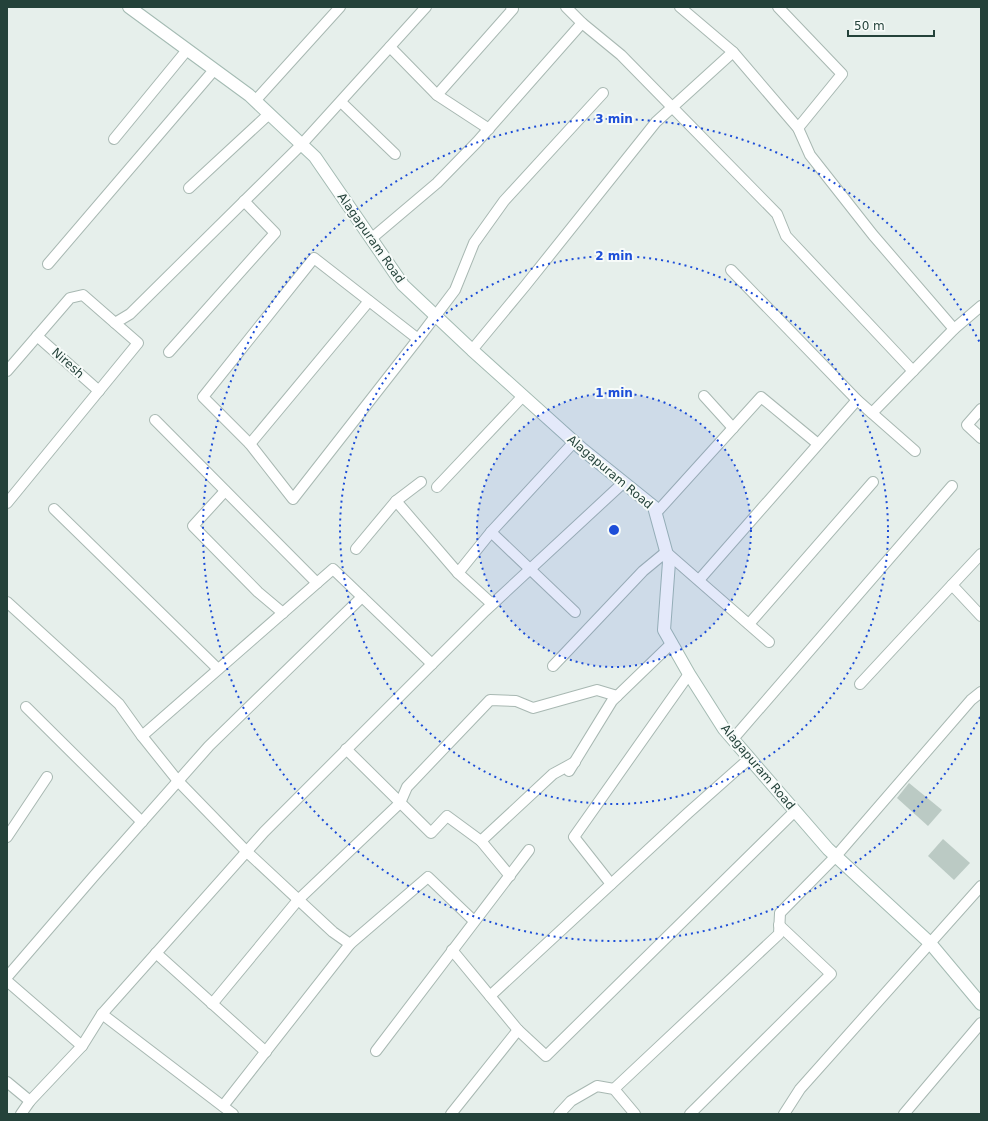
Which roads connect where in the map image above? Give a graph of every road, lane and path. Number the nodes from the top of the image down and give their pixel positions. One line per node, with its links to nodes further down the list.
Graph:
1 (129, 7): 10 (main road, Alagapuram Road)
2 (340, 7): 15 (street)
3 (426, 7): 9 (street)
4 (511, 7): 14 (street)
5 (566, 7): 8 (street)
6 (680, 7): 11 (street)
7 (778, 7): 19 (street)
8 (582, 23): 17 (street); 20 (street)
9 (390, 47): 14 (street); 16 (street)
10 (188, 50): 12 (main road, Alagapuram Road); 21 (street)
11 (733, 52): 17 (street); 19 (street)
12 (214, 70): 15 (main road, Alagapuram Road); 27 (street)
13 (603, 93): 31 (street)
14 (436, 95): 20 (street)
15 (255, 102): 18 (main road, Alagapuram Road)
16 (341, 102): 22 (street); 23 (street)
17 (673, 107): 36 (street); 39 (street)
18 (269, 114): 22 (main road, Alagapuram Road); 24 (street)
19 (798, 128): 33 (street)
20 (489, 129): 26 (street)
21 (114, 139)
22 (301, 145): 25 (street); 26 (main road, Alagapuram Road)
23 (395, 154)
24 (189, 188)
25 (244, 201): 32 (street); 37 (street)
26 (372, 238): 31 (main road, Alagapuram Road)
27 (48, 264)
28 (731, 270): 43 (street)
29 (369, 301): 35 (street); 50 (street); 50 (street)
30 (981, 306): 33 (street)
31 (436, 316): 35 (street); 36 (main road, Alagapuram Road)
32 (115, 323): 34 (street); 40 (street)
33 (954, 329): 39 (street)
34 (38, 336): 38 (street); 40 (street, Niresh)
35 (418, 340): 50 (street)
36 (472, 350): 41 (main road, Alagapuram Road)
37 (169, 352)
38 (7, 371)
39 (913, 371): 45 (street)
40 (99, 391): 60 (street)
41 (523, 396): 49 (main road, Alagapuram Road); 57 (street)
42 (704, 396): 47 (street)
43 (857, 400): 45 (street); 51 (street)
44 (981, 409): 48 (street)
45 (872, 414): 52 (street)
46 (155, 420): 58 (street)
47 (733, 428): 51 (street); 62 (street)
48 (981, 438)
49 (574, 442): 54 (main road, Alagapuram Road); 63 (street)
50 (250, 444)
51 (818, 444): 69 (street)
52 (915, 451)
53 (421, 482): 59 (street)
54 (623, 482): 62 (main road, Alagapuram Road); 67 (street)
55 (873, 482): 78 (street)
56 (952, 486): 90 (street)
57 (437, 487)
58 (226, 491): 70 (street); 76 (street)
59 (396, 501): 64 (street); 68 (street)
60 (7, 503)
61 (54, 509): 83 (street)
62 (656, 513): 65 (main road, Alagapuram Road)
63 (492, 532): 67 (street); 68 (street)
64 (356, 549)
65 (666, 552): 69 (street); 80 (main road, Alagapuram Road); 82 (street)
66 (981, 554): 71 (street)
67 (530, 569): 74 (street); 75 (street)
68 (458, 573): 74 (street)
69 (699, 580): 78 (street)
70 (317, 583): 72 (street); 76 (street)
71 (952, 585): 77 (street); 85 (street)
72 (362, 597): 81 (street); 96 (street)
73 (7, 602): 89 (street)
74 (492, 604): 81 (street)
75 (575, 612)
76 (283, 613): 83 (street)
77 (981, 616)
78 (749, 624): 79 (street)
79 (769, 642)
80 (672, 643): 84 (main road, Alagapuram Road); 87 (street)
81 (432, 664): 91 (street)
82 (553, 666)
83 (218, 669): 89 (street)
84 (689, 674): 90 (main road, Alagapuram Road); 106 (street)
85 (860, 684)
86 (981, 692): 104 (street)
87 (617, 696): 93 (street); 97 (street)
88 (26, 707): 99 (street)
89 (142, 736): 96 (street)
90 (733, 739): 92 (main road, Alagapuram Road)
91 (346, 749): 97 (street); 103 (street)
92 (750, 758): 98 (main road, Alagapuram Road); 106 (street)
93 (575, 762): 94 (street); 101 (street)
94 (569, 771)
95 (47, 777): 100 (street)
96 (178, 780): 99 (street); 103 (street)
97 (400, 804): 101 (street); 108 (street)
98 (795, 811): 104 (main road, Alagapuram Road); 122 (street)
99 (142, 822): 115 (street)
100 (7, 837)
101 (481, 841): 105 (street)
102 (529, 850): 105 (street)
103 (246, 852): 108 (street); 114 (street)
104 (836, 856): 110 (street); 112 (main road, Alagapuram Road)
105 (510, 876): 109 (street)
106 (611, 884): 117 (street)
107 (981, 886): 112 (street)
108 (298, 900): 111 (street); 118 (street)
109 (474, 921): 111 (street); 113 (street)
110 (779, 925): 127 (street); 136 (street)
111 (350, 944): 125 (street)
112 (930, 944): 119 (main road, Alagapuram Road); 137 (street)
113 (452, 950): 117 (street); 124 (street)
114 (156, 954): 118 (street); 120 (street)
115 (7, 978)
116 (7, 982): 123 (street)
117 (490, 996): 122 (street)
118 (212, 1004): 125 (street)
119 (981, 1004)
120 (102, 1014): 123 (street); 129 (street)
121 (981, 1023): 130 (street)
122 (518, 1030): 133 (street)
123 (82, 1046): 128 (street)
124 (376, 1051)
125 (266, 1052): 129 (street)
126 (7, 1082): 128 (street)
127 (614, 1089): 134 (street); 135 (street)
128 (30, 1101): 131 (street)
129 (223, 1106): 132 (street)
130 (908, 1113)
131 (21, 1114)
132 (233, 1114)
133 (451, 1114)
134 (559, 1114)
135 (635, 1114)
136 (690, 1114)
137 (784, 1114)

